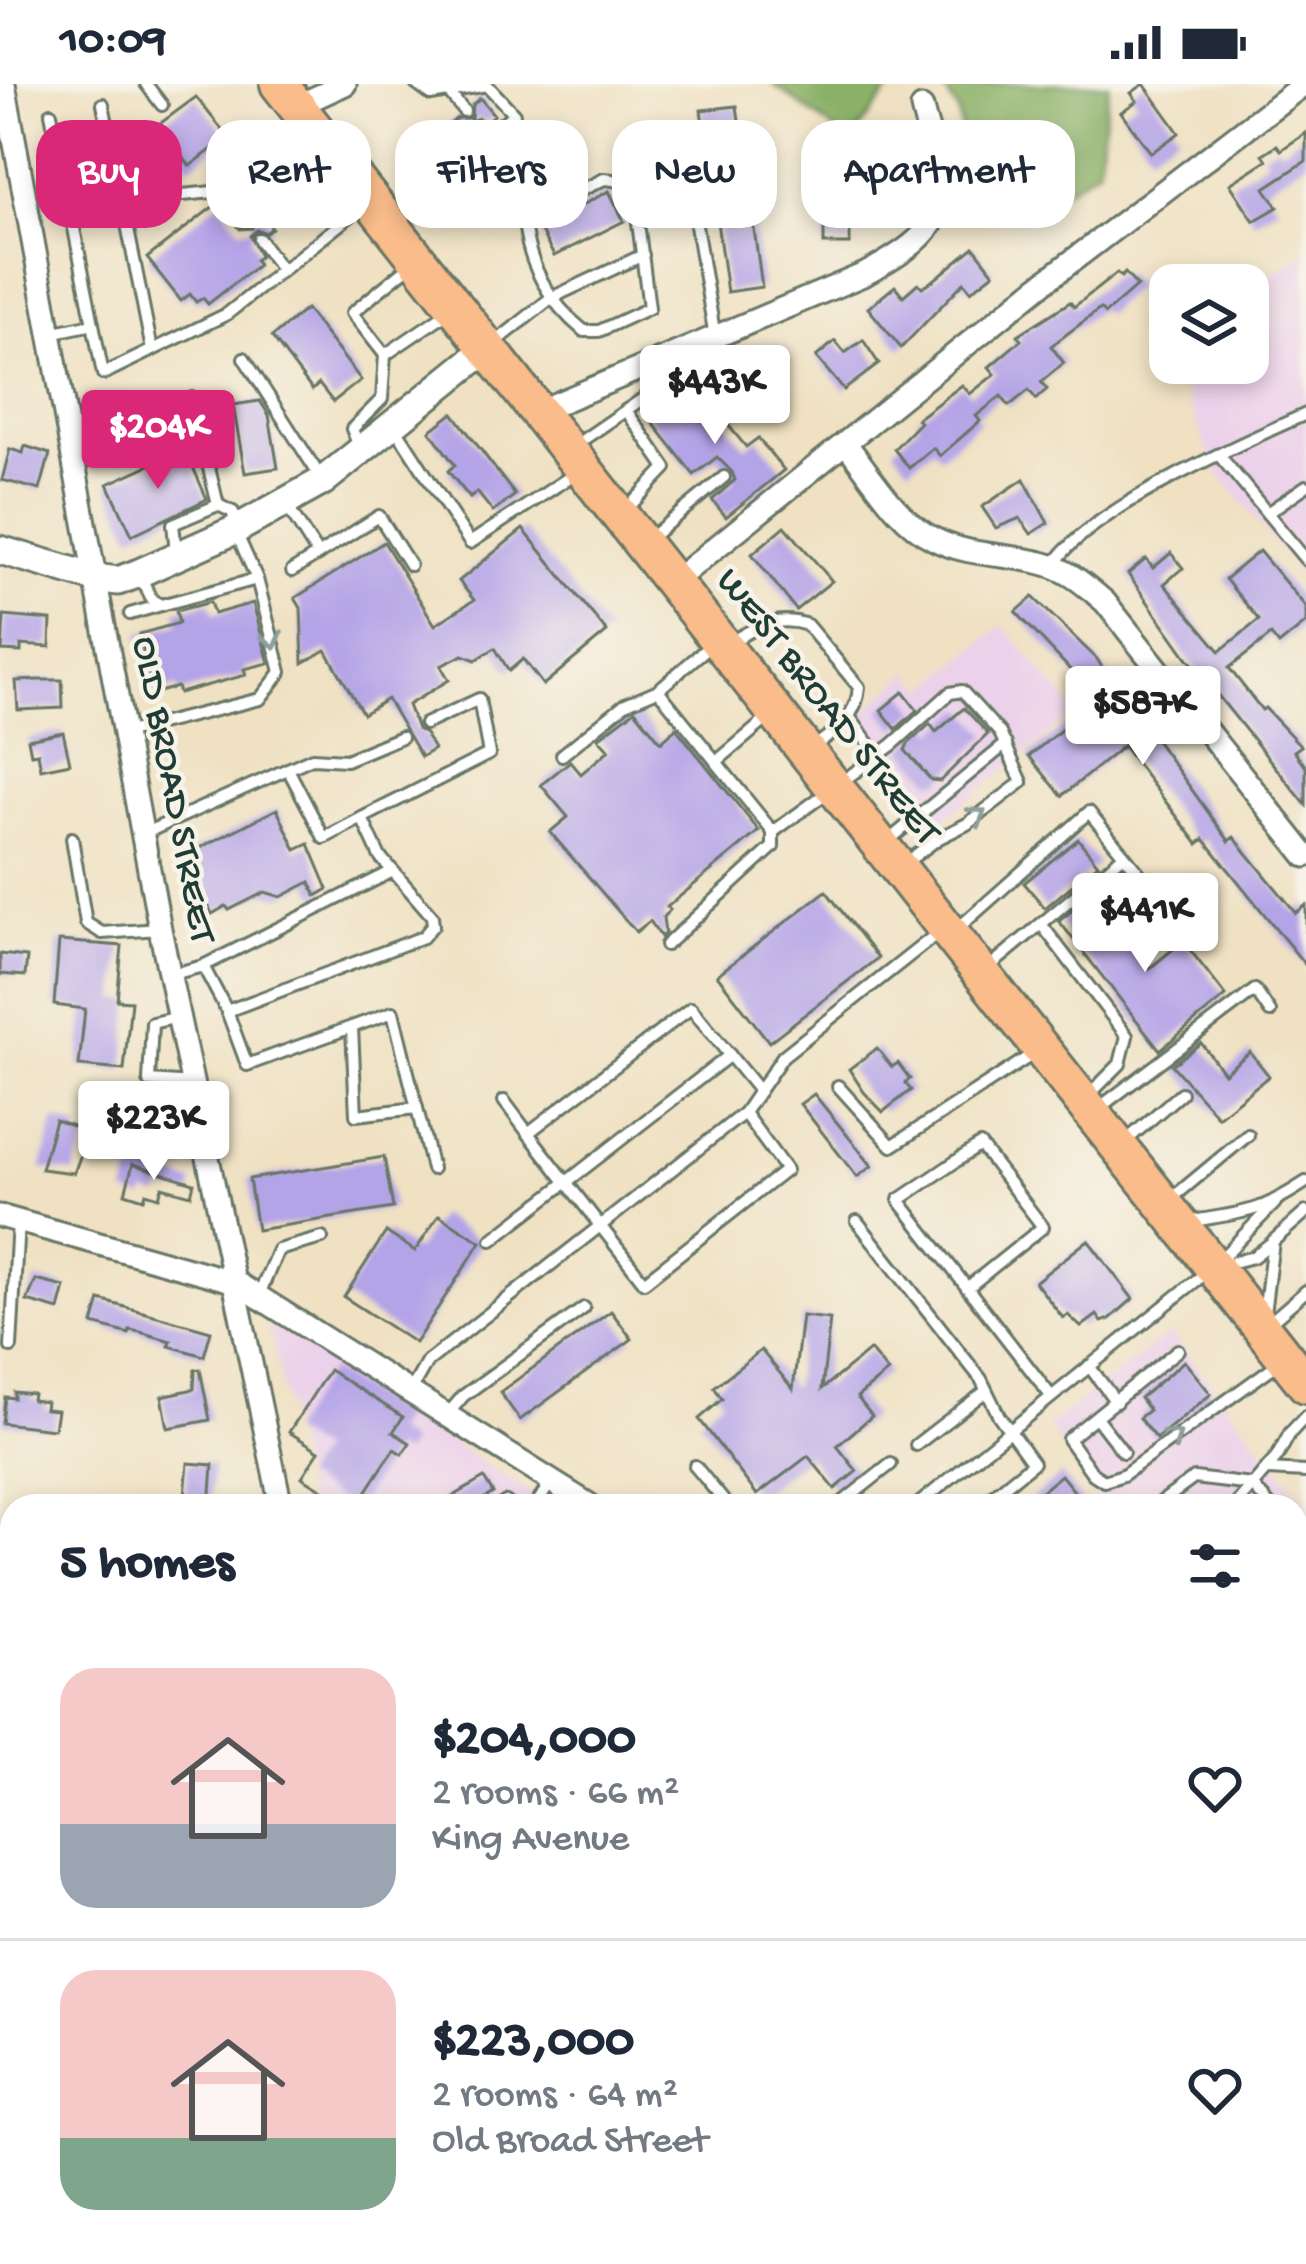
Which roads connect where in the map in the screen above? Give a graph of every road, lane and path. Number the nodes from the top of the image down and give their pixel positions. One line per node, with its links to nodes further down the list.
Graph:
1 (4, 84): 26 (street, OLD BROAD STREET)
2 (146, 84): 8 (lane)
3 (345, 84): 9 (street)
4 (416, 84): 6 (lane)
5 (1304, 84): 37 (street)
6 (450, 94): 11 (lane); 14 (lane)
7 (103, 104): 13 (lane)
8 (162, 105)
9 (297, 106)
10 (922, 108): 27 (street)
11 (464, 111)
12 (51, 113): 25 (lane)
13 (106, 120)
14 (506, 120)
15 (371, 199): 21 (main road, WEST BROAD STREET)
16 (127, 228): 29 (lane)
17 (335, 228): 22 (lane)
18 (696, 228): 27 (lane)
19 (259, 238): 22 (lane)
20 (643, 255): 23 (lane); 23 (lane); 23 (lane)
21 (419, 259): 24 (main road, WEST BROAD STREET); 30 (lane)
22 (283, 270): 29 (lane)
23 (551, 298): 28 (lane)
24 (457, 306): 28 (main road, WEST BROAD STREET); 30 (lane)
25 (93, 325): 26 (lane); 29 (lane)
26 (50, 333): 38 (street, OLD BROAD STREET)
27 (715, 337): 34 (street)
28 (489, 346): 34 (main road, WEST BROAD STREET); 36 (street)
29 (152, 350)
30 (385, 355): 39 (lane)
31 (244, 358): 43 (lane)
32 (674, 377): 33 (lane)
33 (626, 410): 41 (lane); 48 (lane)
34 (539, 411): 41 (main road, WEST BROAD STREET)
35 (1306, 414): 40 (lane)
36 (394, 424): 39 (street); 41 (lane)
37 (846, 445): 55 (street); 60 (street)
38 (73, 448): 46 (lane); 58 (street, OLD BROAD STREET)
39 (361, 452): 43 (street)
40 (1219, 455): 47 (lane); 55 (lane)
41 (576, 459): 48 (main road, WEST BROAD STREET)
42 (724, 477): 48 (lane)
43 (323, 481): 45 (street)
44 (1306, 486): 47 (lane)
45 (286, 503): 49 (street); 51 (lane)
46 (218, 505): 49 (lane); 52 (lane)
47 (1267, 513): 53 (lane)
48 (632, 529): 60 (main road, WEST BROAD STREET)
49 (235, 530): 52 (street); 59 (lane)
50 (0, 550): 58 (street)
51 (318, 555): 54 (lane); 56 (lane)
52 (176, 556): 57 (street)
53 (1306, 560)
54 (410, 566)
55 (1053, 566): 82 (street)
56 (292, 571)
57 (139, 573): 58 (street); 61 (lane)
58 (95, 578): 68 (street, OLD BROAD STREET)
59 (257, 579): 61 (lane); 68 (lane, one-way to 68)
60 (673, 582): 63 (main road, WEST BROAD STREET)
61 (161, 605): 62 (lane)
62 (130, 614)
63 (721, 643): 64 (lane); 65 (main road, WEST BROAD STREET); 66 (lane)
64 (658, 691): 73 (lane); 74 (lane)
65 (775, 712): 71 (main road, WEST BROAD STREET); 74 (lane)
66 (850, 718): 71 (lane); 72 (lane)
67 (425, 724): 77 (lane)
68 (124, 733): 79 (street, OLD BROAD STREET)
69 (401, 737): 75 (lane)
70 (1006, 744): 72 (lane); 83 (lane); 83 (lane, one-way to 70)
71 (807, 752): 76 (main road, WEST BROAD STREET)
72 (877, 754): 76 (lane)
73 (562, 755)
74 (716, 762): 78 (lane)
75 (288, 769): 77 (lane); 79 (lane)
76 (833, 786): 78 (lane); 83 (main road, WEST BROAD STREET)
77 (362, 818): 84 (lane)
78 (772, 832): 89 (lane)
79 (143, 834): 87 (street, OLD BROAD STREET)
80 (72, 838): 87 (lane)
81 (1124, 856): 85 (lane); 86 (lane); 88 (lane)
82 (1306, 856)
83 (890, 857): 88 (main road, WEST BROAD STREET)
84 (393, 872): 90 (lane); 93 (lane)
85 (1179, 922)
86 (1041, 924): 91 (lane); 105 (lane)
87 (160, 929): 92 (street, OLD BROAD STREET)
88 (948, 931): 91 (main road, WEST BROAD STREET); 101 (lane)
89 (666, 945)
90 (203, 966): 92 (lane); 93 (lane)
91 (981, 974): 97 (main road, WEST BROAD STREET)
92 (169, 975): 95 (street, OLD BROAD STREET)
93 (227, 1012): 96 (lane)
94 (1270, 1012): 105 (lane)
95 (178, 1017): 99 (street, OLD BROAD STREET); 99 (lane)
96 (352, 1027): 104 (lane); 104 (lane)
97 (1041, 1049): 100 (lane); 105 (main road, WEST BROAD STREET)
98 (730, 1055): 101 (lane); 107 (lane); 111 (lane)
99 (192, 1084): 123 (street, OLD BROAD STREET)
100 (838, 1086)
101 (759, 1090): 106 (lane)
102 (1181, 1093): 109 (lane)
103 (504, 1102): 107 (lane)
104 (417, 1108): 110 (lane)
105 (1088, 1108): 109 (main road, WEST BROAD STREET)
106 (744, 1113): 118 (lane); 118 (lane)
107 (528, 1133): 111 (lane)
108 (1248, 1135): 115 (lane)
109 (1119, 1147): 115 (main road, WEST BROAD STREET)
110 (432, 1169)
111 (565, 1182): 118 (lane); 120 (lane)
112 (1306, 1182): 113 (lane)
113 (1275, 1203): 115 (lane); 122 (lane)
114 (1306, 1212): 121 (lane)
115 (1172, 1214): 122 (main road, WEST BROAD STREET)
116 (9, 1219): 123 (street); 128 (lane)
117 (857, 1221): 132 (lane)
118 (599, 1227): 133 (lane)
119 (322, 1238): 126 (lane)
120 (492, 1240)
121 (1273, 1241): 122 (lane); 131 (lane)
122 (1213, 1267): 130 (lane); 131 (main road, WEST BROAD STREET)
123 (235, 1282): 126 (street); 148 (street, OLD BROAD STREET)
124 (967, 1288): 124 (lane); 134 (lane)
125 (1306, 1291): 131 (lane)
126 (258, 1297): 133 (street)
127 (584, 1308): 136 (lane)
128 (11, 1347)
129 (1178, 1350): 135 (lane)
130 (1089, 1366): 134 (lane); 135 (lane)
131 (1293, 1367): 138 (lane, one-way to 131)
132 (986, 1391): 139 (lane); 140 (lane)
133 (410, 1392): 136 (street)
134 (1051, 1396): 139 (lane)
135 (1116, 1402): 138 (lane)
136 (447, 1415): 146 (street)
137 (1306, 1416): 144 (lane)
138 (1096, 1417): 141 (lane)
139 (1010, 1431): 153 (lane); 154 (lane)
140 (916, 1445)
141 (1123, 1452)
142 (891, 1464): 152 (lane)
143 (694, 1466): 151 (lane)
144 (1267, 1470): 145 (lane); 147 (lane)
145 (1306, 1472)
146 (552, 1481): 149 (lane); 150 (street)
147 (1252, 1484): 155 (lane); 156 (lane); 157 (lane)
148 (279, 1494)
149 (543, 1494)
150 (572, 1494)
151 (718, 1494)
152 (853, 1494)
153 (931, 1494)
154 (995, 1494)
155 (1172, 1494)
156 (1244, 1494)
157 (1260, 1494)

